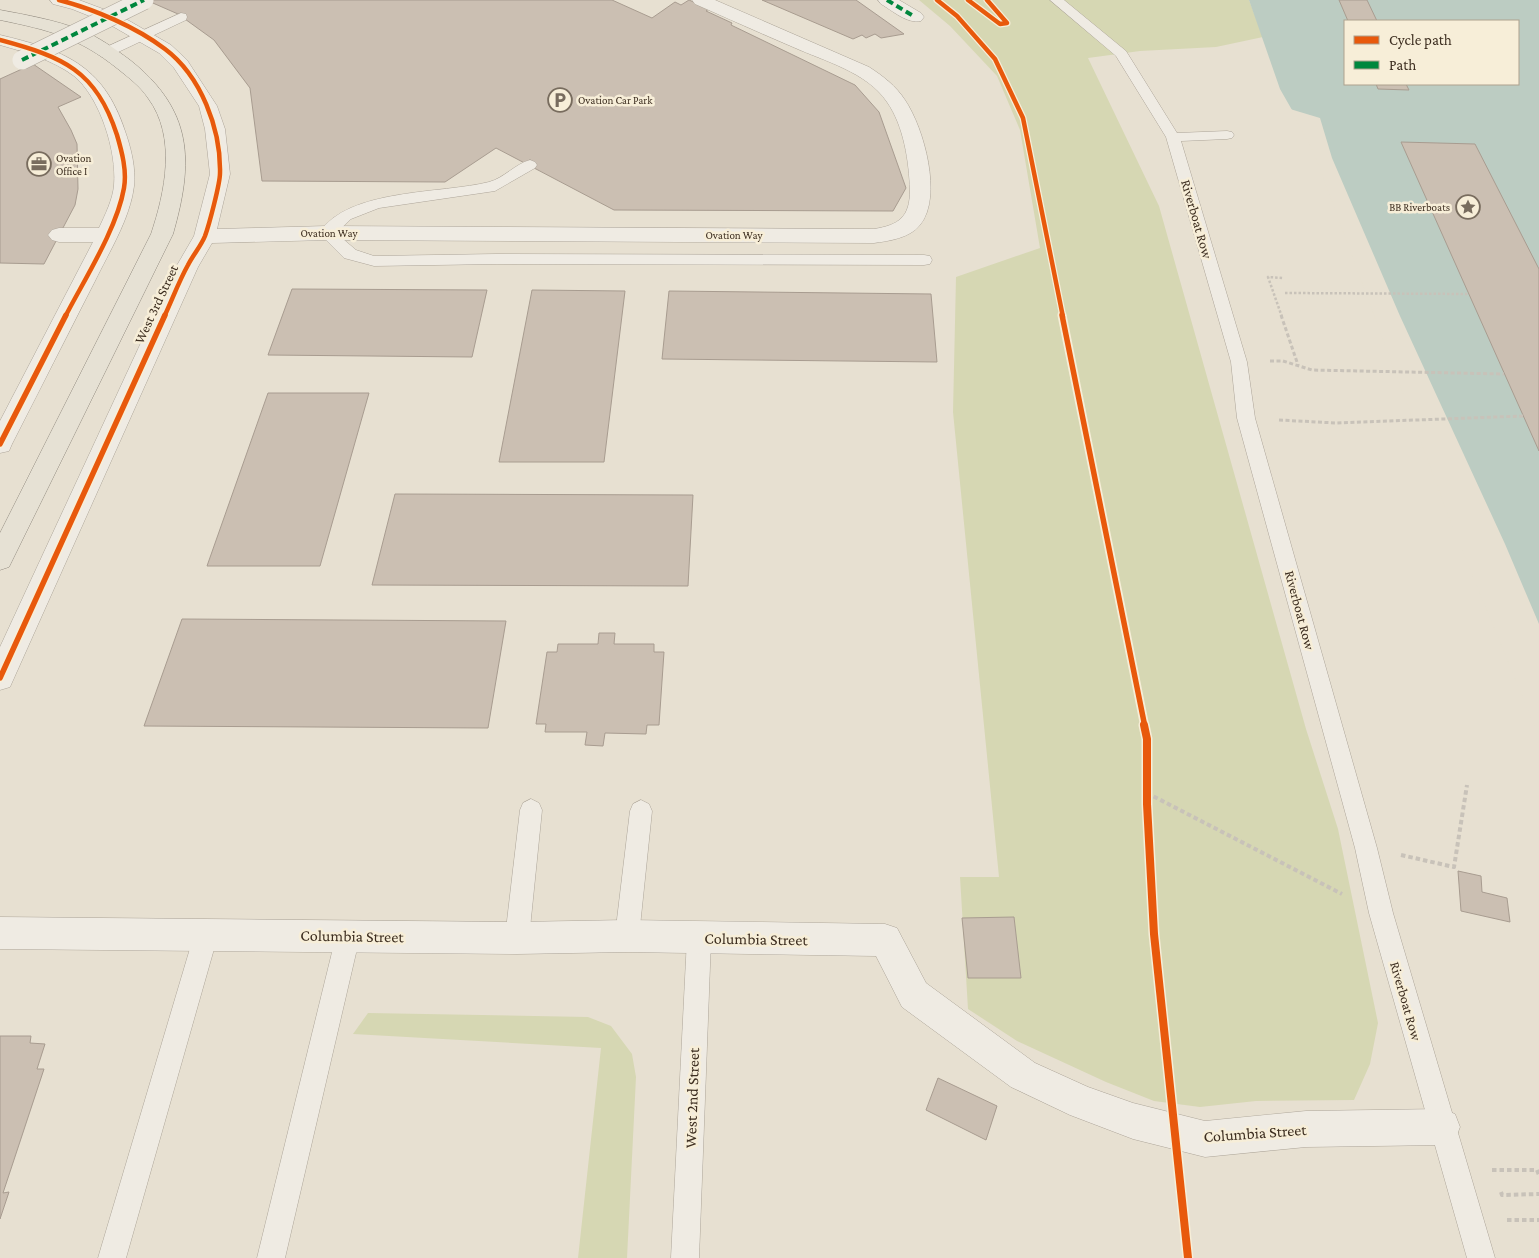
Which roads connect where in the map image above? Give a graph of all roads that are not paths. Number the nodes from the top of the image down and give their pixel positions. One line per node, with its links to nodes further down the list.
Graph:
1 (59, 0): 9 (street, West 3rd Street)
2 (144, 0): 12 (street, bridge)
3 (701, 0): 16 (street, Ovation Way)
4 (888, 0): 8 (street)
5 (1056, 0): 14 (lane, Riverboat Row)
6 (0, 15): 11 (main road, West 3rd Street)
7 (181, 17): 9 (lane)
8 (915, 17)
9 (144, 35): 11 (lane); 19 (street, West 3rd Street)
10 (0, 40): 18 (street)
11 (107, 52): 22 (main road, West 3rd Street)
12 (22, 60)
13 (1227, 135): 14 (lane)
14 (1173, 137): 32 (lane, Riverboat Row)
15 (530, 165): 16 (lane)
16 (327, 233): 19 (street, Ovation Way); 20 (lane)
17 (59, 235): 18 (street)
18 (105, 235): 21 (street)
19 (205, 236): 23 (street, West 3rd Street)
20 (924, 260)
21 (0, 444)
22 (0, 559)
23 (0, 678)
24 (531, 810): 30 (lane)
25 (641, 811): 29 (lane)
26 (0, 933): 27 (street, Columbia Street)
27 (206, 935): 28 (street, Columbia Street); 33 (lane)
28 (348, 936): 30 (street, Columbia Street); 34 (lane)
29 (627, 936): 30 (street, Columbia Street); 31 (street, Columbia Street)
30 (517, 938)
31 (699, 938): 32 (street, Columbia Street); 35 (lane, West 2nd Street)
32 (1442, 1127): 36 (lane, Riverboat Row)
33 (112, 1258)
34 (271, 1258)
35 (685, 1258)
36 (1481, 1258)

